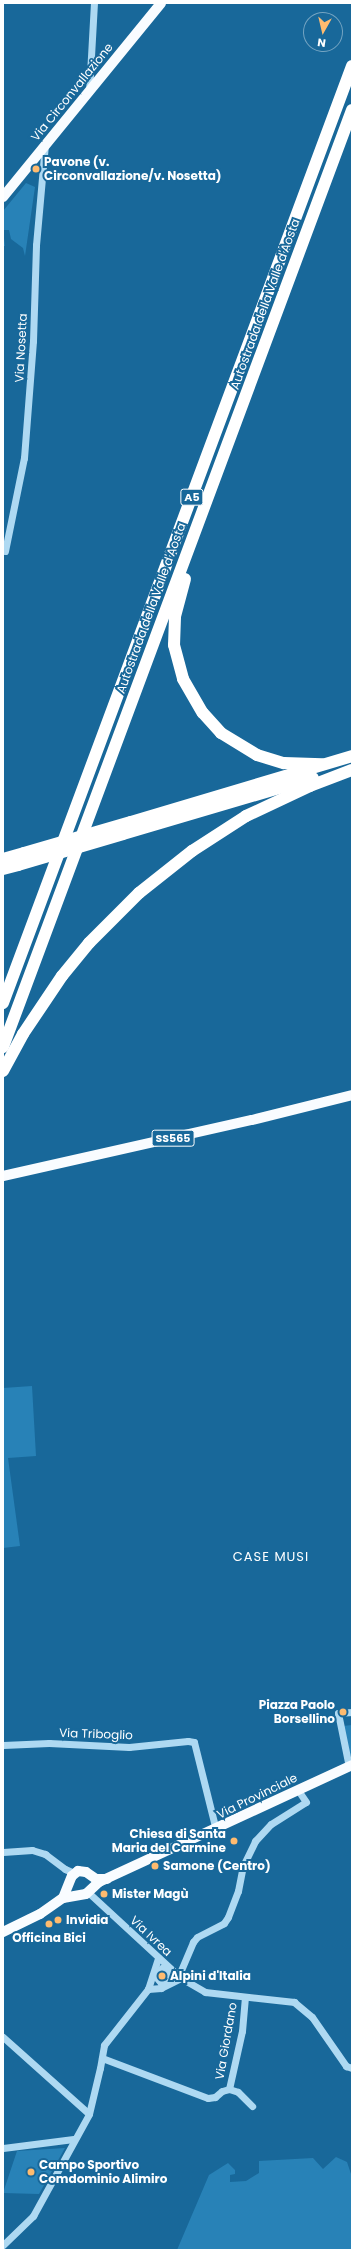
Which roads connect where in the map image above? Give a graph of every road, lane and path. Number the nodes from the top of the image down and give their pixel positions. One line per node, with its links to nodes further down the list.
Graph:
1 (94, 3): 4 (street)
2 (161, 3): 4 (main road, Via Circonvallazione)
3 (352, 66): 15 (highway, Autostrada della Valle d'Aosta / A5)
4 (89, 92): 6 (main road, Via Circonvallazione)
5 (352, 110): 8 (highway, Autostrada della Valle d'Aosta / A5)
6 (45, 145): 7 (main road, Via Circonvallazione); 9 (street, Via Nosetta)
7 (3, 197)
8 (202, 511): 11 (highway); 18 (highway, Autostrada della Valle d'Aosta / A5)
9 (5, 551)
10 (352, 756): 11 (highway)
11 (322, 764): 13 (highway, bridge)
12 (352, 769): 14 (highway, bridge); 19 (highway)
13 (3, 859)
14 (3, 869)
15 (30, 928): 16 (highway); 17 (highway, Autostrada della Valle d'Aosta / A5)
16 (3, 981)
17 (3, 1003)
18 (3, 1047)
19 (3, 1071)
20 (352, 1095): 21 (main road, SS565)
21 (3, 1176)
22 (352, 1712): 24 (street)
23 (3, 1745): 26 (street, Via Triboglio)
24 (351, 1766): 25 (main road, Via Provinciale)
25 (298, 1790): 26 (main road, Via Provinciale); 35 (street)
26 (216, 1830): 30 (main road, Via Provinciale)
27 (3, 1852): 28 (street)
28 (70, 1876): 29 (main road); 31 (main road); 32 (main road, Via Provinciale)
29 (92, 1877): 30 (main road); 31 (main road)
30 (107, 1879): 31 (main road, Via Provinciale)
31 (87, 1892): 32 (main road, Via Provinciale); 34 (street, Via Ivrea)
32 (63, 1898): 33 (main road, Via Provinciale)
33 (3, 1932)
34 (158, 1958): 35 (street, Via Ivrea); 36 (street)
35 (180, 1977): 36 (street); 37 (street, Via Ivrea)
36 (148, 1989): 39 (street)
37 (245, 1996): 40 (street, Via Ivrea); 41 (street, Via Giordano)
38 (3, 2037): 43 (street)
39 (102, 2058): 41 (street); 43 (street)
40 (352, 2068)
41 (229, 2089): 42 (street)
42 (252, 2106)
43 (88, 2114): 44 (street)
44 (73, 2139): 45 (street); 46 (street)
45 (3, 2148)
46 (3, 2245)

